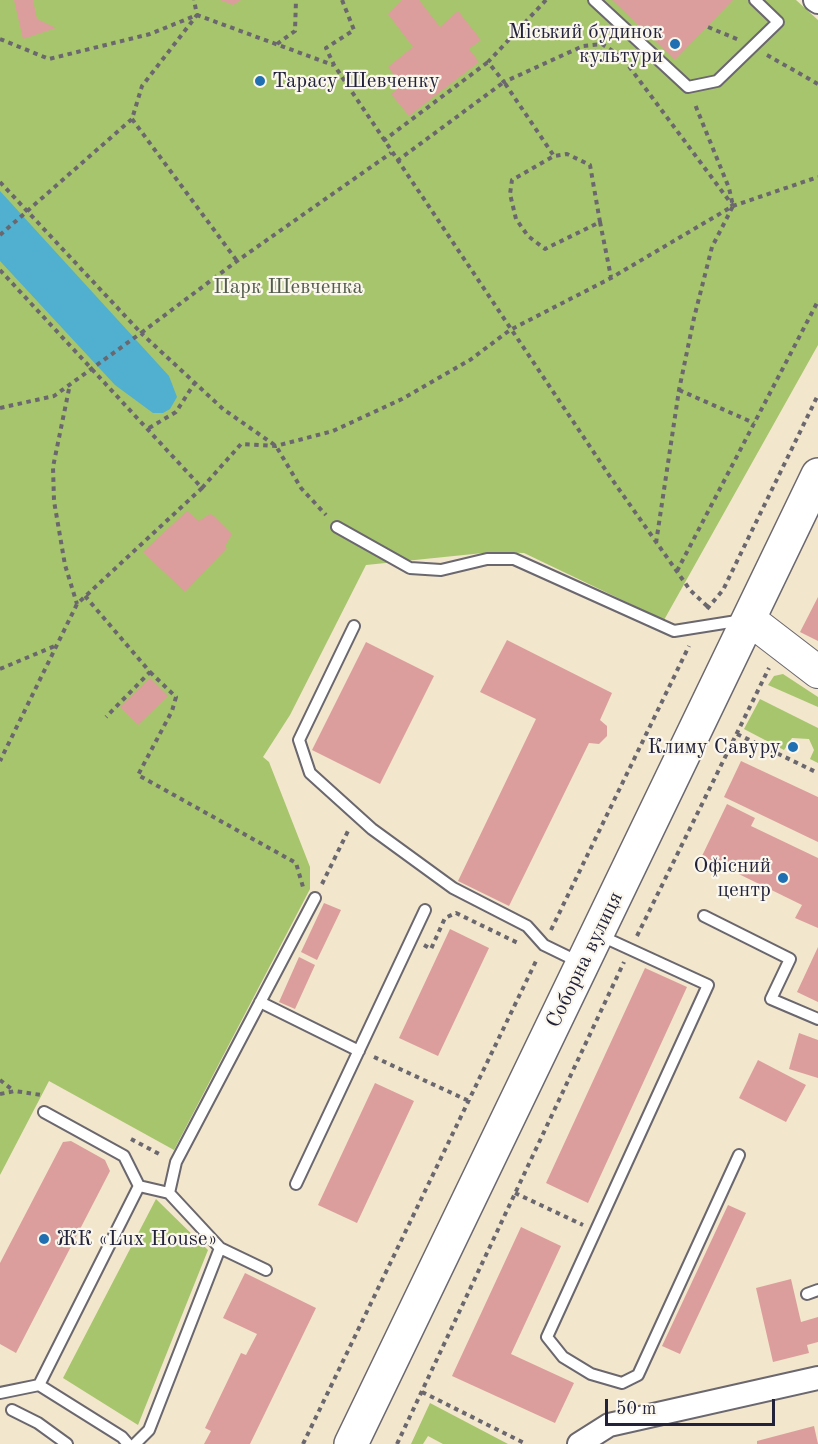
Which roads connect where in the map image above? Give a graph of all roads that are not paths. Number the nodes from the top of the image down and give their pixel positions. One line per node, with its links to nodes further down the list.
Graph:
1 (594, 0): 2 (lane)
2 (755, 0)
3 (818, 476): 5 (main road, Соборна вулиця)
4 (337, 527): 5 (lane)
5 (749, 619): 7 (street); 11 (main road, Соборна вулиця)
6 (354, 626): 12 (lane)
7 (818, 672)
8 (315, 898): 13 (lane)
9 (425, 910): 15 (lane)
10 (704, 916): 14 (lane)
11 (598, 934): 12 (main road, Соборна вулиця); 17 (lane)
12 (584, 964): 30 (main road, Соборна вулиця)
13 (260, 1002): 15 (lane); 20 (lane)
14 (818, 1019)
15 (359, 1051): 18 (lane)
16 (44, 1112): 19 (lane)
17 (739, 1155)
18 (296, 1184)
19 (139, 1186): 20 (lane); 24 (lane)
20 (169, 1193): 21 (lane)
21 (220, 1248): 22 (lane); 29 (lane)
22 (266, 1270)
23 (818, 1378): 31 (street)
24 (39, 1385): 25 (lane); 28 (lane)
25 (0, 1393)
26 (12, 1410): 27 (lane)
27 (67, 1444)
28 (128, 1444)
29 (135, 1444)
30 (351, 1444)
31 (579, 1444)

